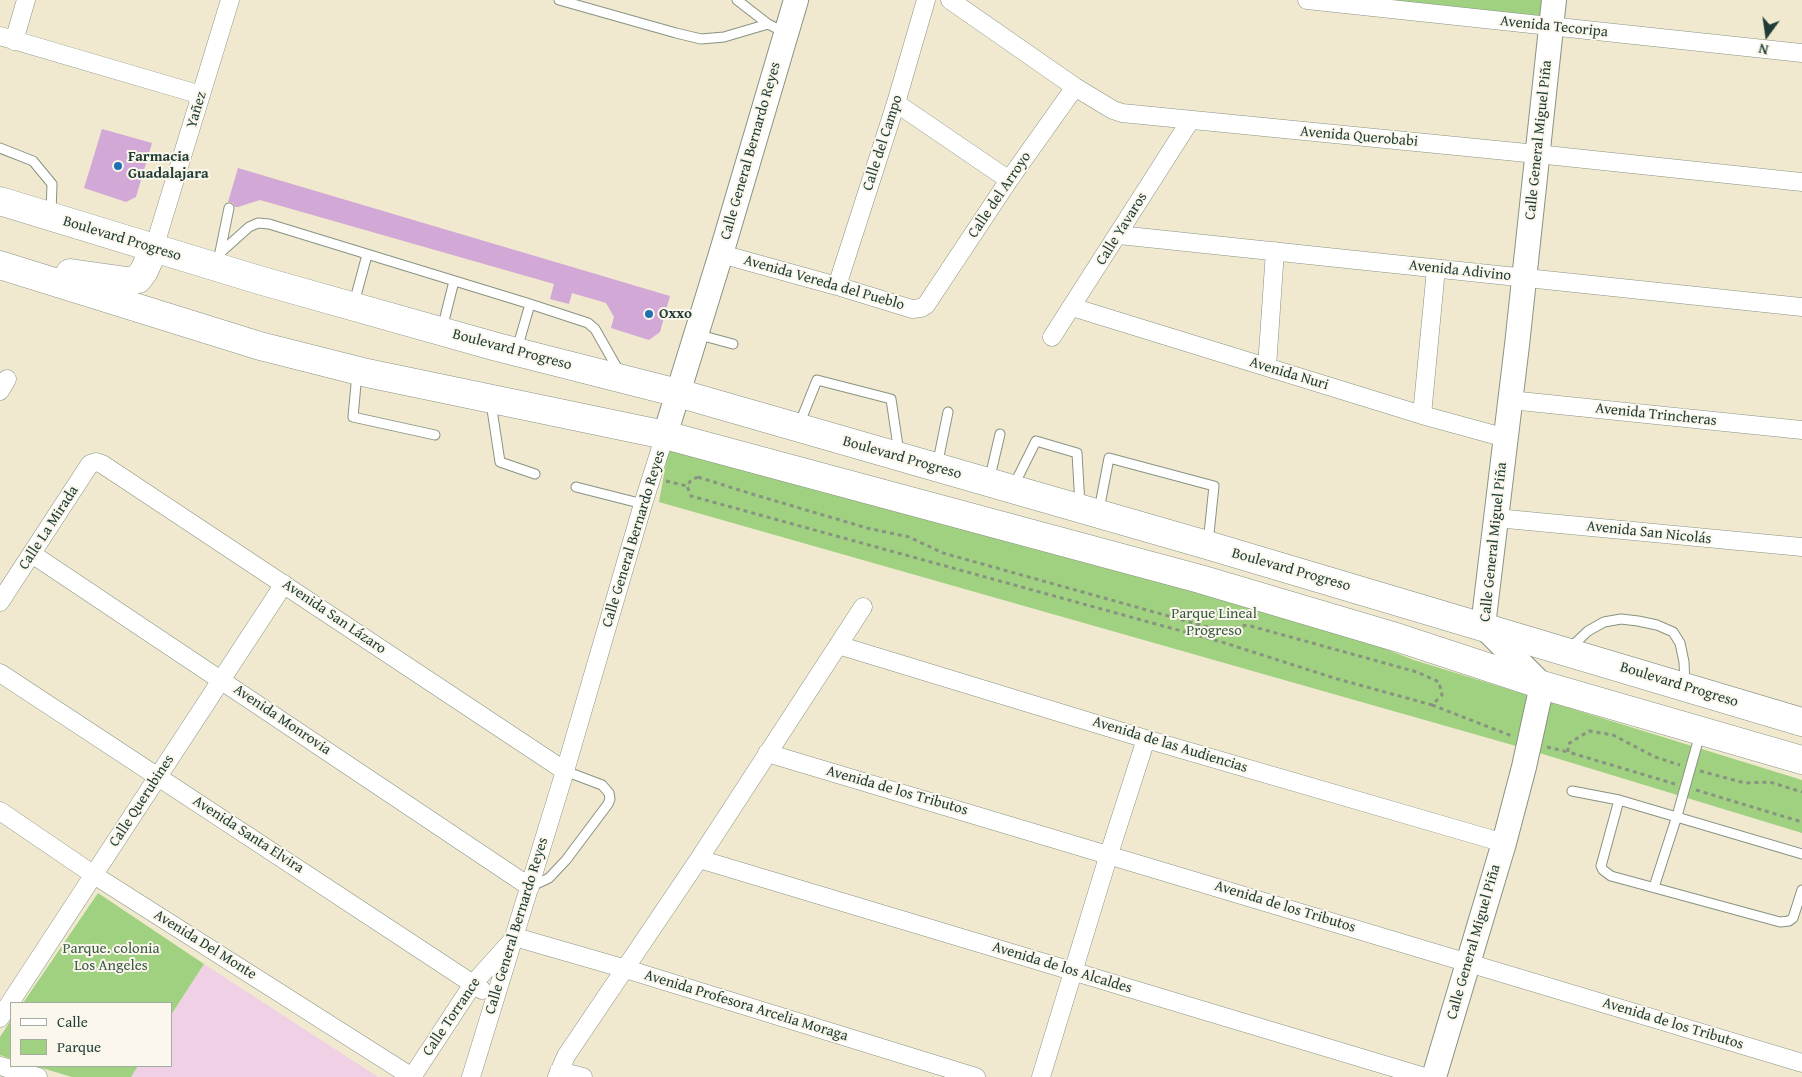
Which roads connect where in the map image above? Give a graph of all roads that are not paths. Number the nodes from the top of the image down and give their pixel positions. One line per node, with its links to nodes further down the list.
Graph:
1 (26, 0): 12 (street)
2 (230, 0): 15 (street, Yañez)
3 (559, 0): 11 (lane)
4 (737, 0): 11 (lane)
5 (796, 0): 11 (street, Calle General Bernardo Reyes)
6 (926, 0): 16 (street, Calle del Campo)
7 (950, 0): 14 (street, Avenida Querobabi)
8 (1307, 0): 10 (street, Avenida Tecoripa)
9 (1554, 0): 10 (street, Calle General Miguel Piña)
10 (1551, 27): 13 (street, Avenida Tecoripa); 19 (street, Calle General Miguel Piña)
11 (777, 29): 28 (street, Calle General Bernardo Reyes)
12 (7, 38): 15 (street)
13 (1802, 53)
14 (1075, 87): 17 (street, Avenida Querobabi); 20 (street, Calle del Arroyo)
15 (201, 95): 26 (street, Yañez)
16 (896, 103): 20 (street); 36 (street, Calle del Campo)
17 (1190, 121): 19 (street, Avenida Querobabi); 25 (street, Calle Yavaros)
18 (0, 148): 24 (lane)
19 (1537, 154): 21 (street, Avenida Querobabi); 34 (street, Calle General Miguel Piña)
20 (1009, 180): 38 (street, Calle del Arroyo)
21 (1802, 182)
22 (0, 200): 24 (main road, Boulevard Progreso)
23 (229, 208): 31 (lane)
24 (51, 216): 26 (main road, Boulevard Progreso)
25 (1119, 235): 27 (street, Avenida Adivino); 41 (street, Calle Yavaros)
26 (154, 248): 30 (main road); 31 (main road, Boulevard Progreso)
27 (1275, 251): 33 (street, Avenida Adivino); 47 (street)
28 (721, 254): 36 (street, Avenida Vereda del Pueblo); 43 (street, Calle General Bernardo Reyes)
29 (367, 255): 31 (lane); 35 (lane); 39 (lane)
30 (0, 259)
31 (216, 259): 39 (main road, Boulevard Progreso)
32 (0, 265): 48 (main road)
33 (1436, 268): 34 (street, Avenida Adivino); 54 (street)
34 (1524, 278): 40 (street, Avenida Adivino); 52 (street, Calle General Miguel Piña)
35 (454, 281): 37 (lane); 42 (lane)
36 (836, 286): 38 (street, Avenida Vereda del Pueblo)
37 (530, 304): 46 (lane); 49 (lane)
38 (926, 305)
39 (353, 307): 42 (main road, Boulevard Progreso)
40 (1802, 307)
41 (1072, 308): 44 (street, Calle Yavaros); 47 (street, Avenida Nuri)
42 (441, 331): 46 (main road, Boulevard Progreso)
43 (696, 334): 45 (lane); 50 (street, Calle General Bernardo Reyes)
44 (1052, 336)
45 (733, 344)
46 (516, 352): 49 (main road, Boulevard Progreso)
47 (1267, 367): 54 (street, Avenida Nuri)
48 (358, 370): 51 (main road); 58 (lane)
49 (624, 380): 50 (main road, Boulevard Progreso)
50 (678, 394): 55 (main road, Boulevard Progreso); 59 (street, Calle General Bernardo Reyes)
51 (491, 400): 59 (main road); 64 (lane)
52 (1510, 400): 56 (street, Avenida Trincheras); 60 (street, Calle General Miguel Piña)
53 (948, 412): 63 (lane)
54 (1422, 415): 60 (street, Avenida Nuri)
55 (797, 428): 61 (main road, Boulevard Progreso); 61 (lane)
56 (1802, 430)
57 (1000, 434): 66 (lane)
58 (435, 435)
59 (665, 435): 67 (street, Calle General Bernardo Reyes); 77 (main road)
60 (1506, 438): 69 (street, Calle General Miguel Piña)
61 (900, 458): 63 (main road, Boulevard Progreso)
62 (102, 464): 72 (street, Calle La Mirada); 73 (street, Avenida San Lázaro)
63 (936, 468): 66 (main road, Boulevard Progreso)
64 (535, 474)
65 (576, 487): 67 (lane)
66 (1000, 487): 68 (main road, Boulevard Progreso); 68 (lane)
67 (643, 504): 90 (street, Calle General Bernardo Reyes)
68 (1089, 512): 70 (main road, Boulevard Progreso); 70 (lane)
69 (1496, 518): 71 (street, Avenida San Nicolás); 76 (street, Calle General Miguel Piña)
70 (1207, 545): 76 (main road, Boulevard Progreso)
71 (1802, 547)
72 (32, 554): 74 (street, Calle La Mirada); 82 (street, Avenida Monrovia)
73 (284, 584): 82 (street, Calle Querubines); 90 (street, Avenida San Lázaro)
74 (0, 602)
75 (863, 607): 78 (street)
76 (1483, 626): 77 (main road); 79 (main road, Boulevard Progreso); 83 (street, Calle General Miguel Piña)
77 (1399, 638): 83 (main road)
78 (838, 645): 87 (street, Avenida de las Audiencias); 88 (street)
79 (1567, 652): 81 (main road, Boulevard Progreso); 84 (lane)
80 (0, 674): 91 (street, Avenida Santa Elvira)
81 (1639, 674): 83 (main road); 84 (main road, Boulevard Progreso)
82 (221, 679): 91 (street, Calle Querubines); 102 (street, Avenida Monrovia)
83 (1542, 685): 86 (main road); 96 (street, Calle General Miguel Piña)
84 (1685, 687): 85 (main road, Boulevard Progreso)
85 (1802, 722)
86 (1701, 731): 89 (main road); 95 (lane)
87 (1146, 739): 96 (street, Avenida de las Audiencias); 97 (street)
88 (767, 752): 97 (street, Avenida de los Tributos); 99 (street)
89 (1802, 760)
90 (565, 771): 102 (street, Calle General Bernardo Reyes); 102 (lane)
91 (158, 776): 100 (street, Calle Querubines); 108 (street, Avenida Santa Elvira)
92 (1572, 791): 93 (lane)
93 (1619, 800): 95 (lane); 101 (lane)
94 (0, 811): 100 (street, Avenida Del Monte)
95 (1677, 816): 98 (lane); 101 (lane)
96 (1504, 843): 105 (street, Calle General Miguel Piña)
97 (1109, 854): 105 (street, Avenida de los Tributos); 107 (street)
98 (1802, 854)
99 (699, 859): 106 (street); 107 (street, Avenida de los Alcaldes)
100 (94, 875): 110 (street, Calle Querubines); 118 (street, Avenida Del Monte)
101 (1654, 887): 103 (lane)
102 (530, 888): 104 (street, Calle General Bernardo Reyes)
103 (1802, 890)
104 (515, 937): 106 (street, Avenida Profesora Arcelia Moraga); 108 (street, Calle Torrance); 109 (street, Calle General Bernardo Reyes)
105 (1468, 963): 113 (street, Avenida de los Tributos); 124 (street, Calle General Miguel Piña)
106 (626, 969): 115 (street, Avenida Profesora Arcelia Moraga); 116 (street)
107 (1073, 972): 122 (street); 123 (street, Avenida de los Alcaldes)
108 (473, 984): 109 (street, Avenida Santa Elvira); 118 (street, Calle Torrance)
109 (494, 999): 119 (street, Calle General Bernardo Reyes)
110 (11, 1002)
111 (10, 1003): 112 (street, Calle Querubines)
112 (0, 1018)
113 (1802, 1063)
114 (0, 1066): 117 (street)
115 (920, 1069): 121 (street, Avenida Profesora Arcelia Moraga)
116 (558, 1074): 120 (street)
117 (38, 1077)
118 (412, 1077)
119 (471, 1077)
120 (583, 1077)
121 (976, 1077)
122 (1041, 1077)
123 (1425, 1077)
124 (1434, 1077)

